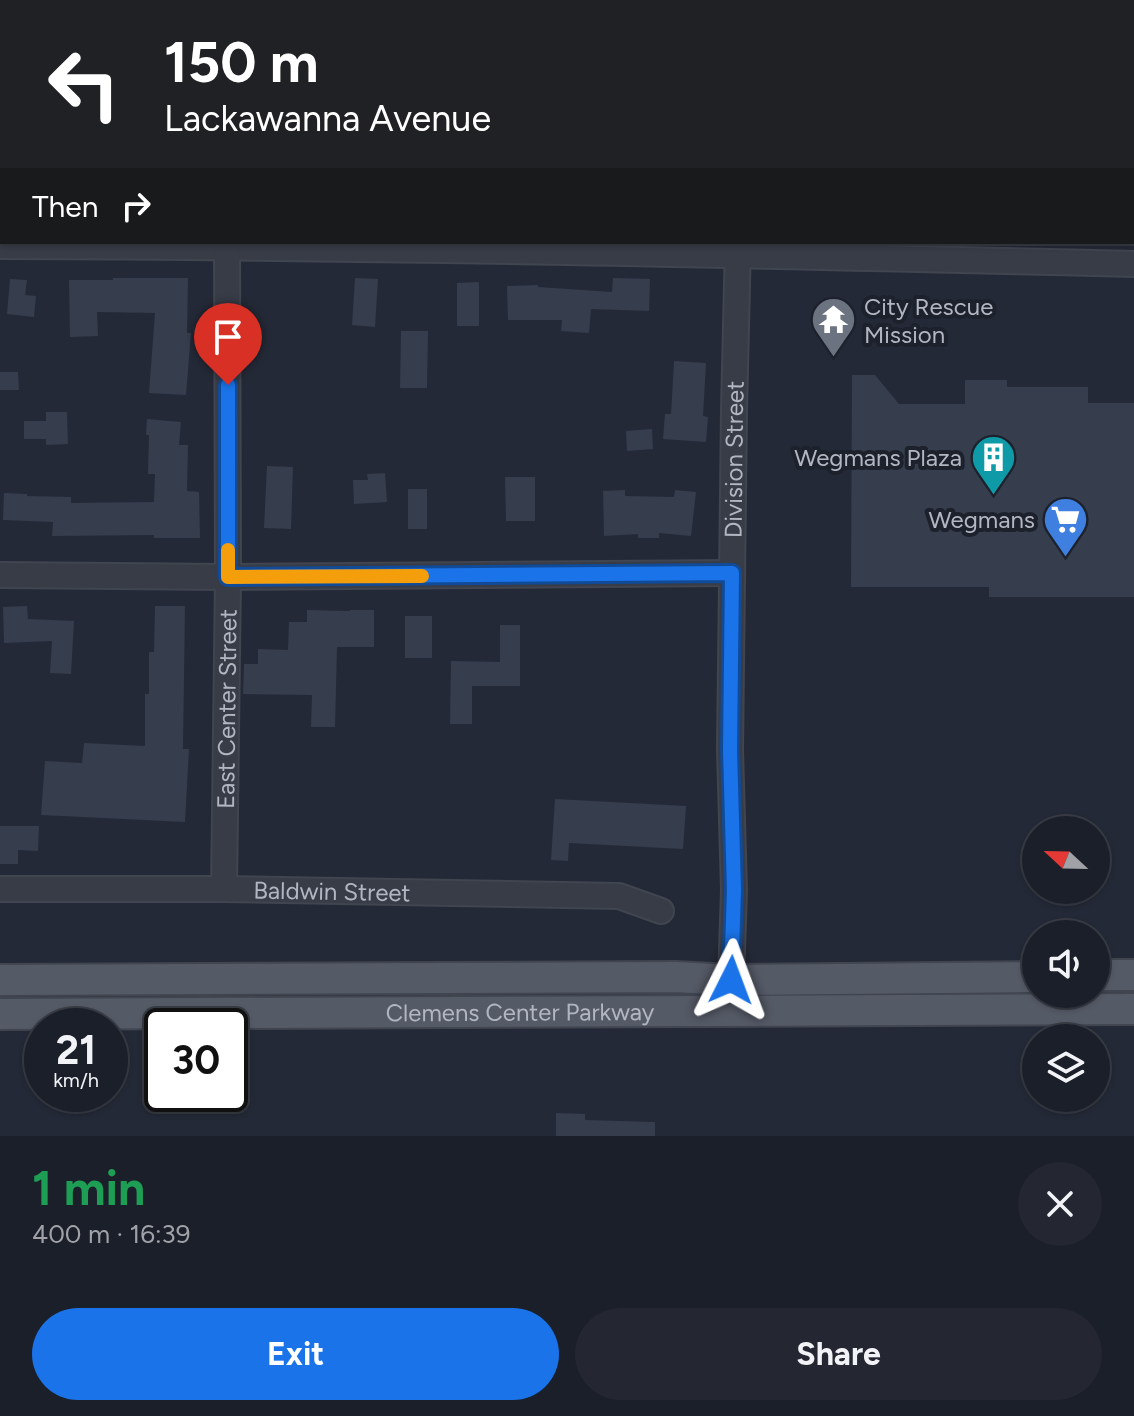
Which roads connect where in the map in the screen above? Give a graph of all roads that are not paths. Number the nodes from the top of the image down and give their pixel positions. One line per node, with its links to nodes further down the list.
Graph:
1 (227, 244): 2 (street); 3 (street); 7 (street, East Center Street)
2 (0, 246)
3 (738, 248): 4 (street); 5 (street, Division Street)
4 (1134, 264)
5 (732, 573): 7 (street); 15 (street, Division Street)
6 (0, 575): 7 (street)
7 (228, 577): 9 (street, East Center Street)
8 (0, 889): 9 (street, Baldwin Street)
9 (224, 889): 10 (street, Baldwin Street)
10 (661, 911)
11 (1110, 975): 12 (main road)
12 (1134, 975)
13 (1022, 977): 15 (main road, Clemens Center Parkway)
14 (0, 980): 15 (main road, Clemens Center Parkway)
15 (731, 980): 17 (street, Division Street)
16 (1134, 1009): 17 (main road, Clemens Center Parkway)
17 (726, 1011): 18 (main road, Clemens Center Parkway)
18 (0, 1014)

